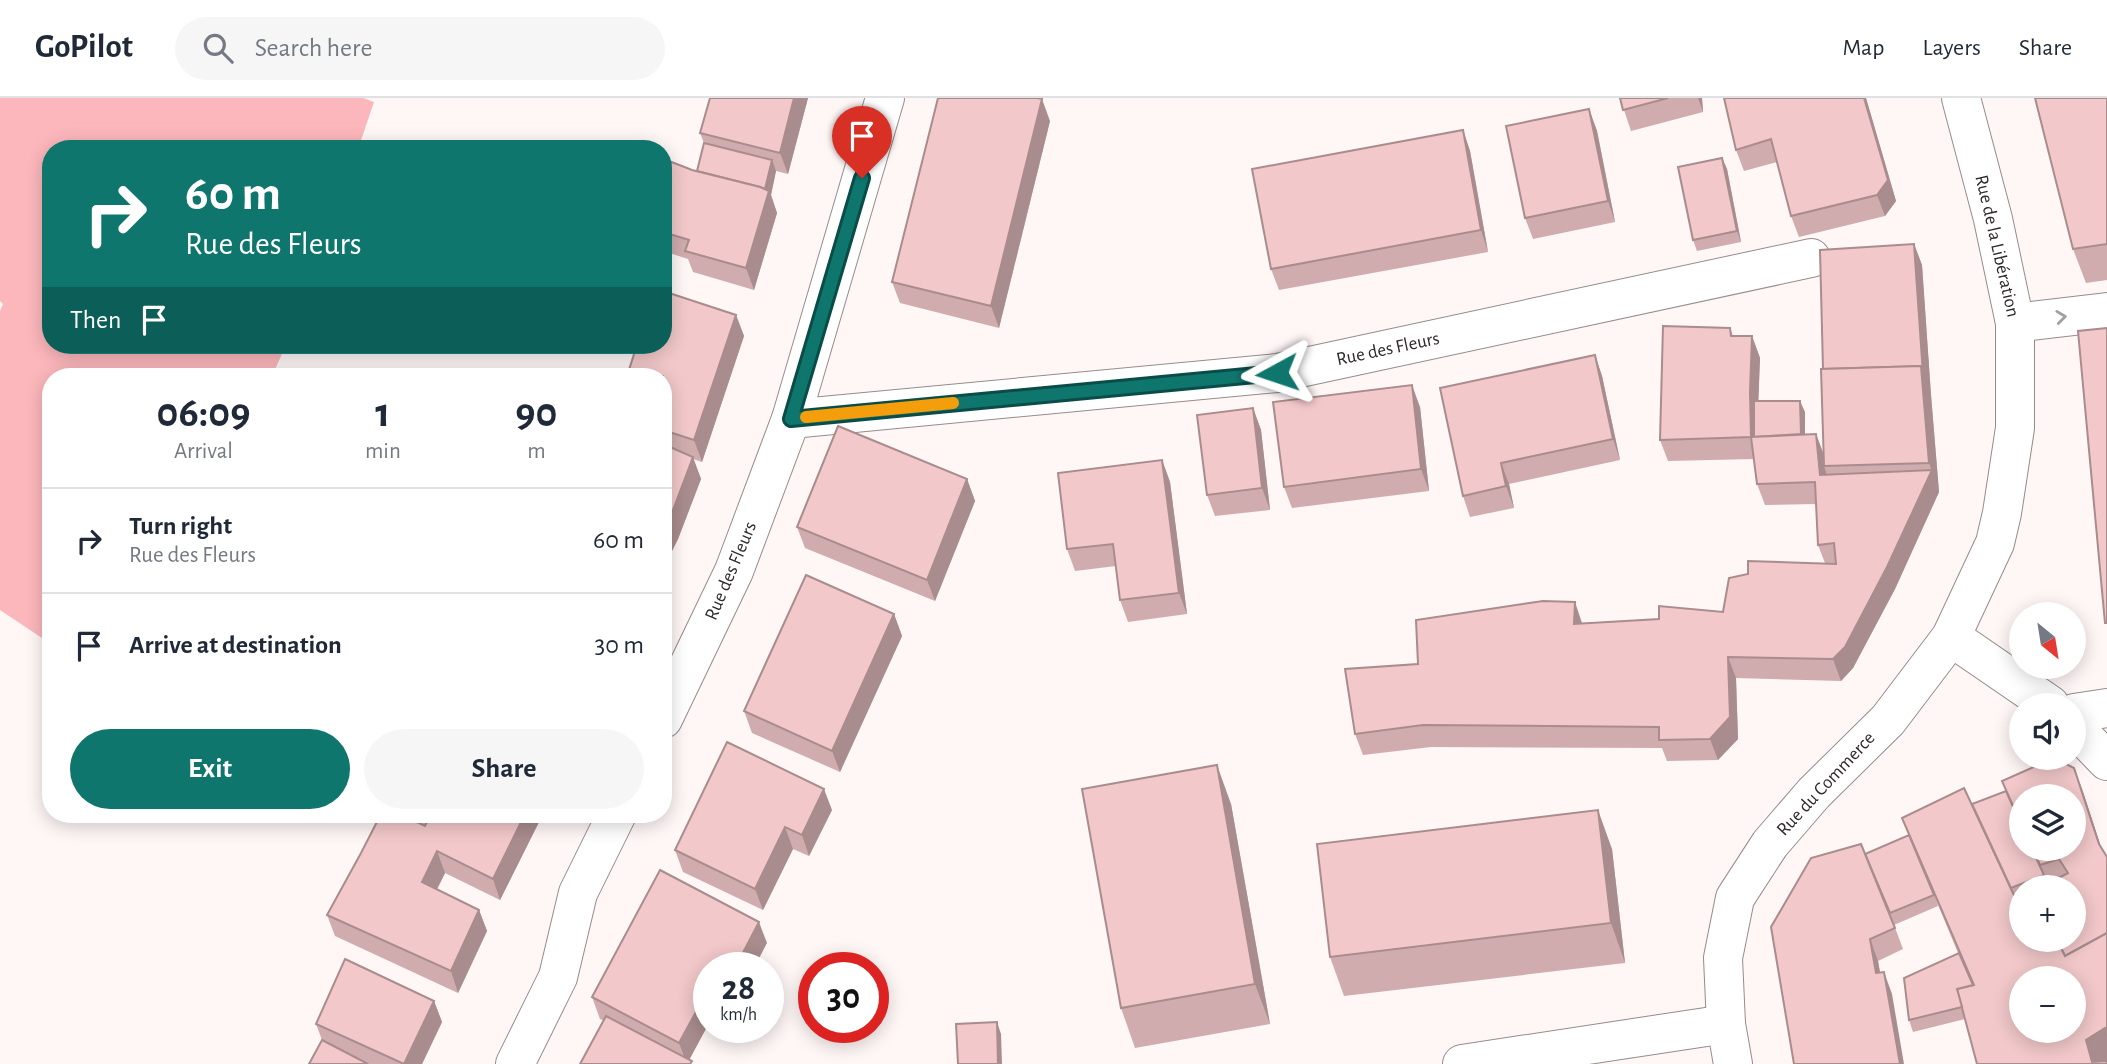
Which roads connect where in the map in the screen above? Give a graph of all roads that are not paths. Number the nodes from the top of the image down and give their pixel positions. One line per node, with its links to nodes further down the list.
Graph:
1 (886, 98): 6 (street, Rue des Fleurs)
2 (1961, 98): 5 (street, Rue de la Libération)
3 (1811, 258): 6 (street, Rue des Fleurs)
4 (2107, 312): 5 (street, one-way to 4)
5 (2015, 323): 7 (street, Rue de la Libération)
6 (791, 419): 9 (street, Rue des Fleurs)
7 (1951, 637): 8 (street); 15 (street, Rue du Commerce)
8 (2033, 693)
9 (672, 700)
10 (2107, 708): 11 (street)
11 (2086, 711)
12 (2086, 739): 13 (street)
13 (2107, 761)
14 (613, 823): 16 (street)
15 (1726, 1024): 17 (street); 18 (street, Rue du Commerce)
16 (515, 1064)
17 (1462, 1064)
18 (1733, 1064)

